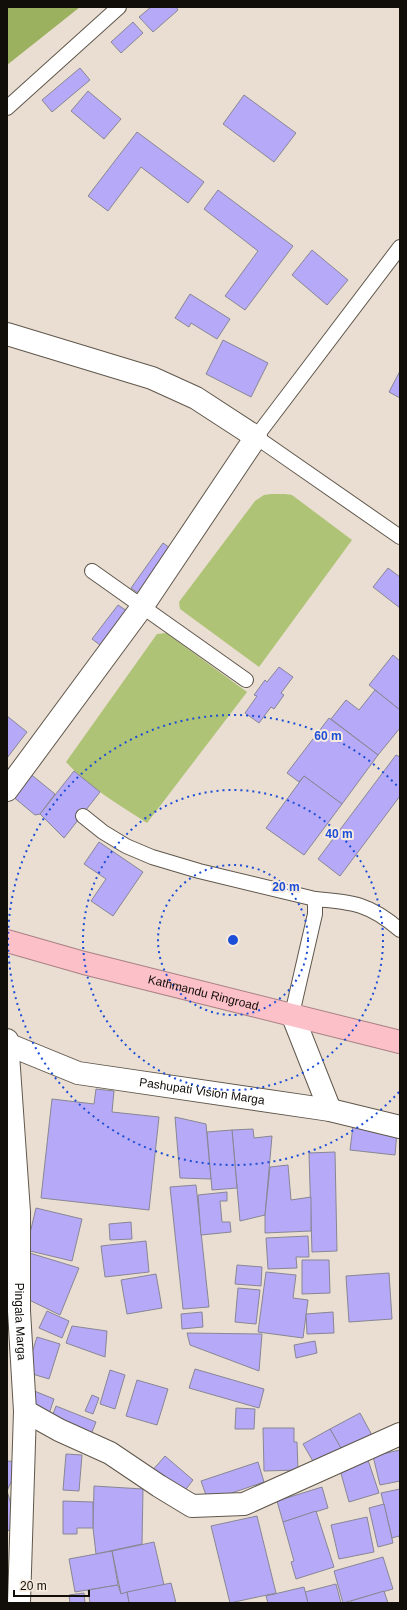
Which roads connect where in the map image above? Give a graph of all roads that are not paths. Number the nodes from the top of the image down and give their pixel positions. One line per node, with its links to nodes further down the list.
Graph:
1 (119, 7): 2 (lane)
2 (7, 108)
3 (400, 247): 5 (lane)
4 (7, 334): 5 (street)
5 (256, 437): 6 (lane); 8 (street)
6 (400, 537)
7 (92, 571): 8 (lane)
8 (142, 607): 9 (lane); 10 (street)
9 (246, 680)
10 (7, 790)
11 (83, 816): 12 (lane)
12 (315, 899): 13 (lane); 15 (lane)
13 (400, 930)
14 (7, 941): 15 (highway, Kathmandu Ringroad)
15 (292, 1014): 16 (highway, Kathmandu Ringroad); 18 (street)
16 (400, 1042)
17 (7, 1044): 18 (street, Pashupati Vision Marga); 20 (street, Pingala Marga)
18 (330, 1110): 19 (street, Pashupati Vision Marga)
19 (400, 1127)
20 (25, 1411): 21 (street); 22 (street, Pingala Marga)
21 (400, 1434)
22 (19, 1603)

